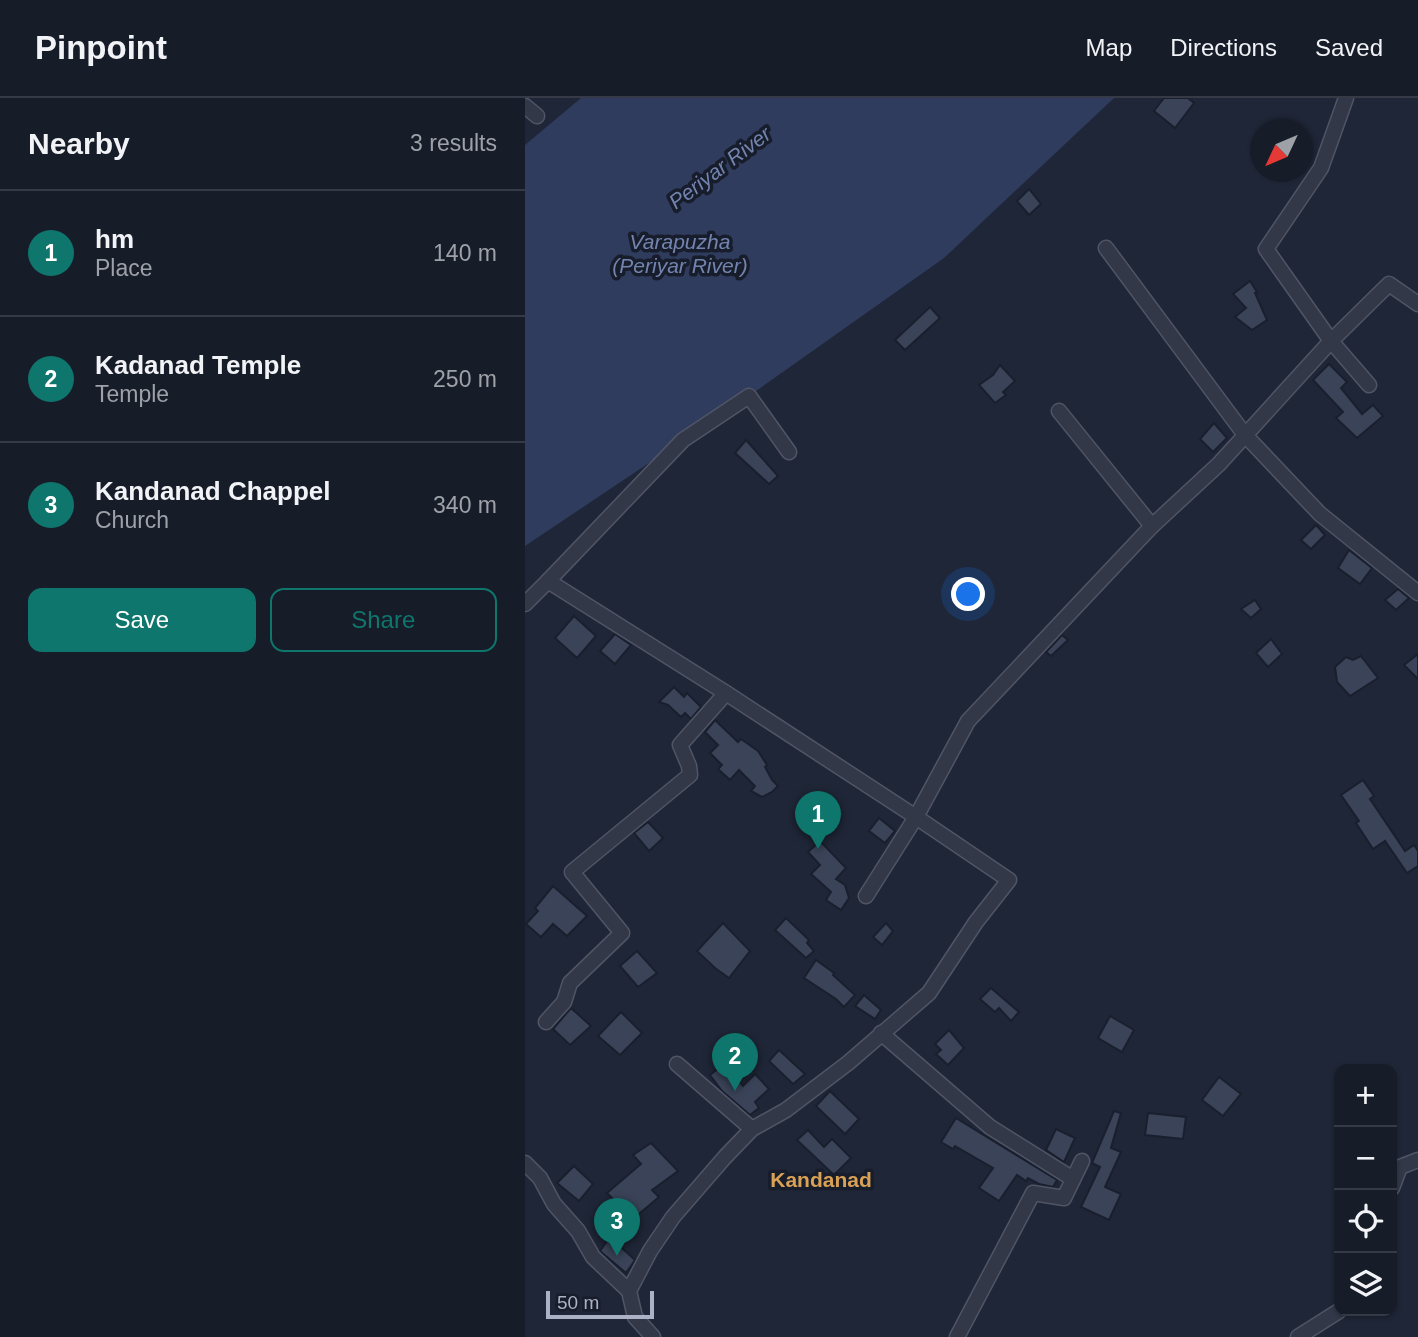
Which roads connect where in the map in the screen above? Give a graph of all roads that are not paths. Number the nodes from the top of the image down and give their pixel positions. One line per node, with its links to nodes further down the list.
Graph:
1 (1346, 98): 6 (street)
2 (525, 106): 3 (street)
3 (537, 116)
4 (1106, 248): 9 (street)
5 (1418, 304): 6 (street)
6 (1331, 341): 7 (street); 9 (street)
7 (1369, 385)
8 (1059, 411): 11 (street)
9 (1245, 435): 11 (street); 13 (street)
10 (789, 452): 12 (street)
11 (1152, 526): 16 (street)
12 (548, 581): 14 (street); 15 (street)
13 (1418, 593)
14 (525, 604)
15 (726, 693): 16 (street); 18 (street)
16 (916, 817): 17 (street); 19 (street)
17 (866, 896)
18 (546, 1022)
19 (881, 1033): 21 (street); 26 (street)
20 (677, 1064): 21 (street)
21 (752, 1129): 27 (street)
22 (1418, 1160): 25 (street)
23 (1082, 1161): 26 (street)
24 (525, 1163): 27 (street)
25 (1397, 1175)
26 (1073, 1179): 30 (street)
27 (629, 1291): 29 (street)
28 (1334, 1314): 31 (street)
29 (653, 1337)
30 (957, 1337)
31 (1298, 1337)

